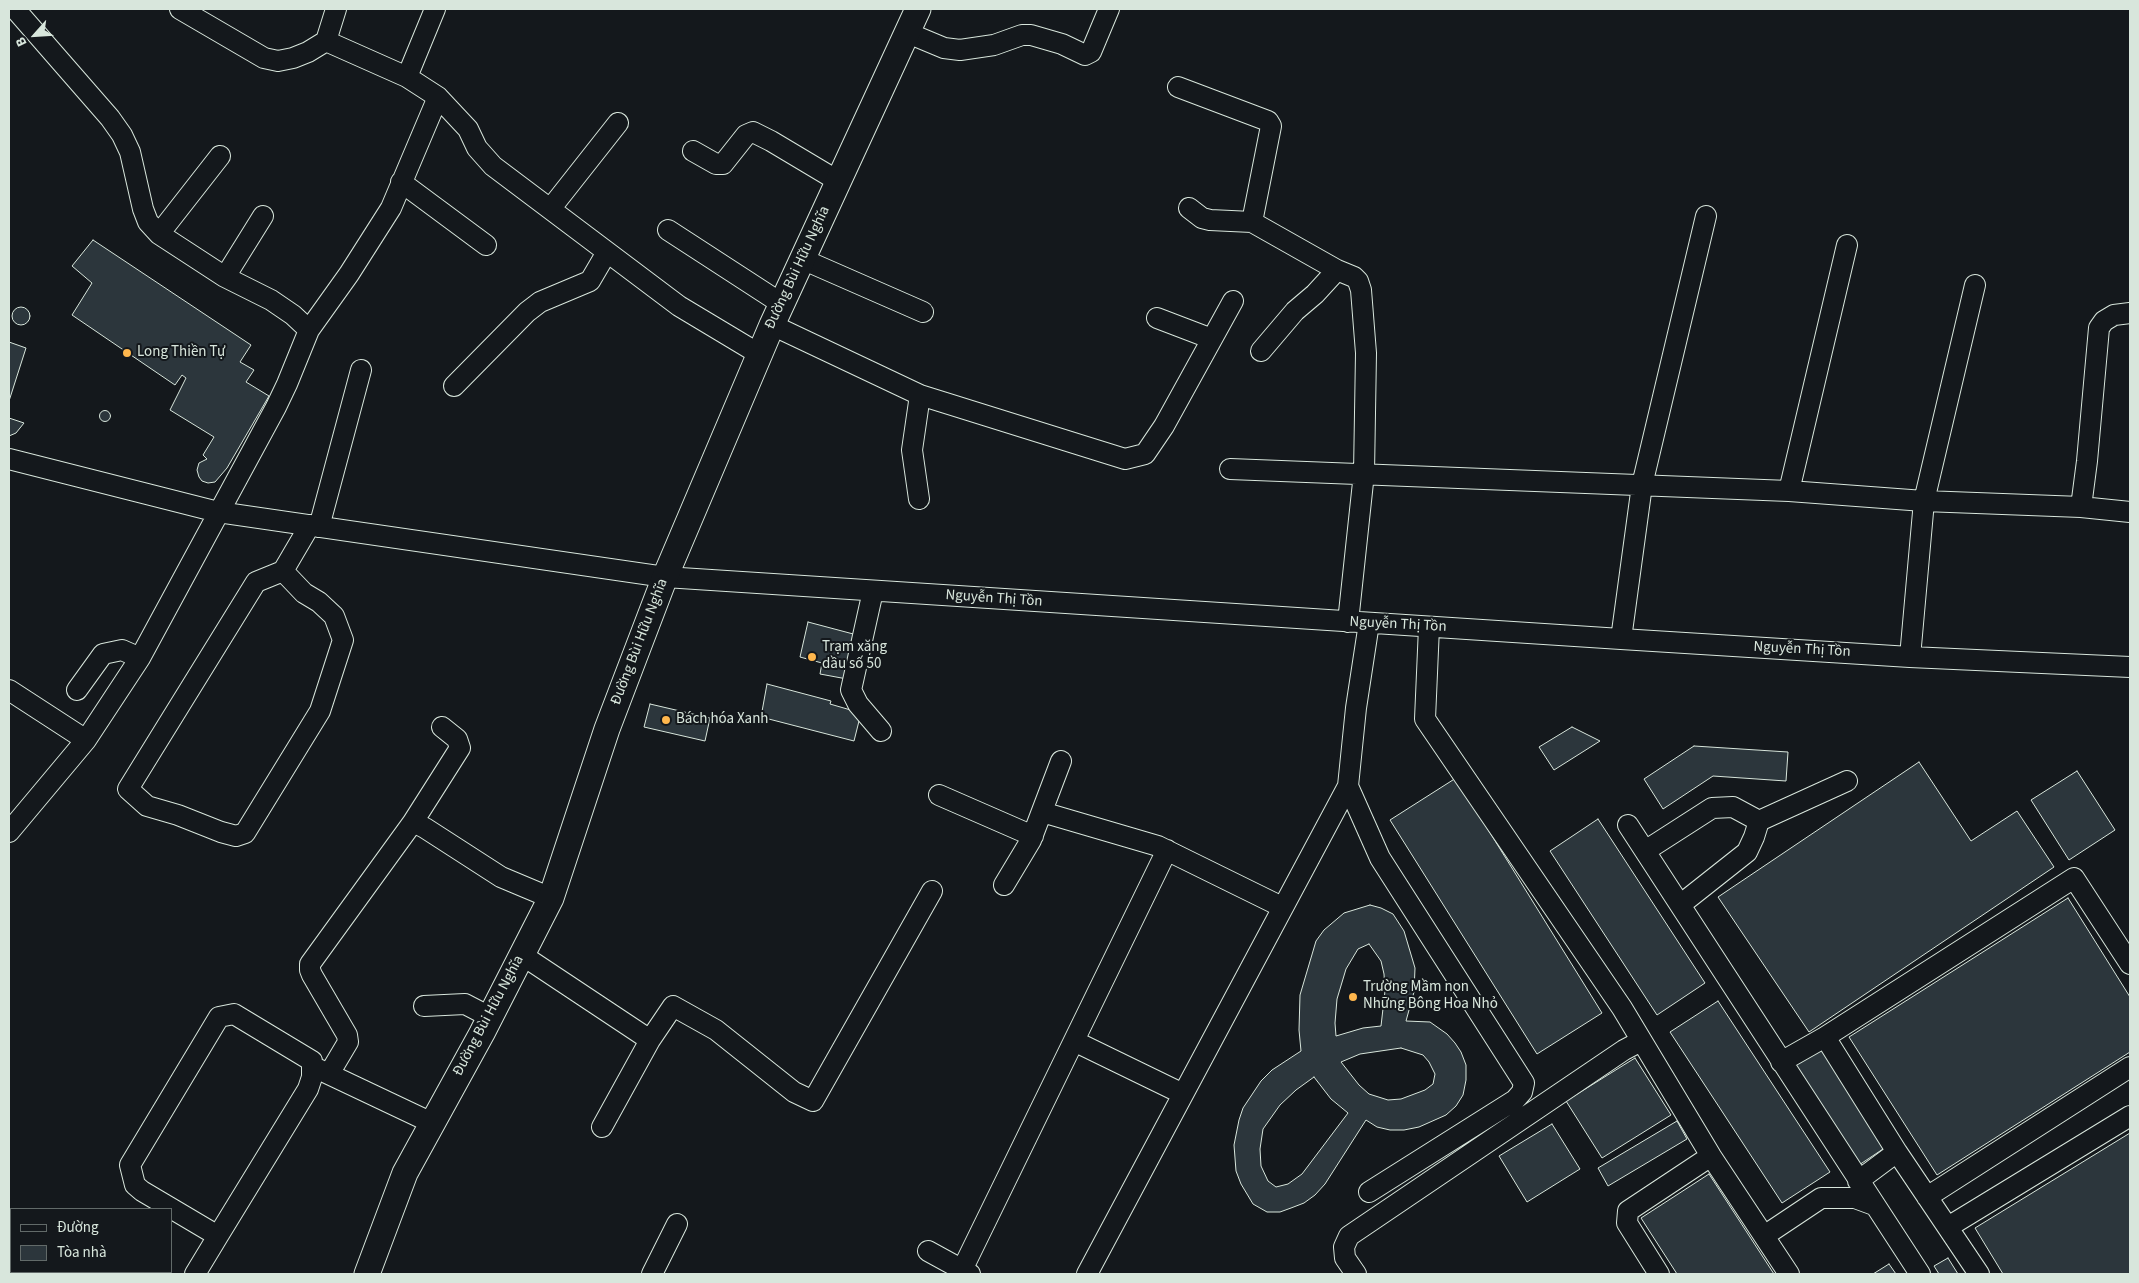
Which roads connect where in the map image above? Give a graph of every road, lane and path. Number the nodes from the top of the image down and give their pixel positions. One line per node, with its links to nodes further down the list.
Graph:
1 (15, 9): 23 (street)
2 (180, 9): 8 (street)
3 (336, 9): 8 (street)
4 (435, 9): 9 (street)
5 (918, 9): 7 (main road, Đường Bùi Hữu Nghĩa)
6 (1109, 9): 7 (street)
7 (908, 33): 15 (main road, Đường Bùi Hữu Nghĩa)
8 (326, 41): 9 (street)
9 (407, 77): 11 (street)
10 (1178, 87): 21 (street)
11 (438, 97): 16 (street); 17 (street)
12 (618, 122): 17 (street)
13 (693, 151): 15 (street)
14 (220, 156): 23 (street)
15 (838, 181): 27 (main road, Đường Bùi Hữu Nghĩa)
16 (402, 182): 24 (street); 36 (street)
17 (551, 208): 26 (street)
18 (1189, 208): 21 (street)
19 (263, 216): 29 (street)
20 (1706, 216): 46 (street)
21 (1252, 222): 28 (street)
22 (668, 230): 34 (street)
23 (159, 234): 29 (street)
24 (486, 245)
25 (1847, 245): 47 (street)
26 (607, 252): 39 (street); 41 (street)
27 (802, 259): 32 (street); 34 (main road, Đường Bùi Hữu Nghĩa)
28 (1337, 270): 38 (street); 45 (street)
29 (224, 277): 36 (street)
30 (1974, 285): 49 (street)
31 (1233, 301): 37 (street)
32 (923, 312)
33 (2130, 313): 50 (street)
34 (777, 314): 39 (main road, Đường Bùi Hữu Nghĩa); 42 (street)
35 (1157, 318): 37 (street)
36 (309, 330): 51 (street)
37 (1212, 339): 42 (street)
38 (1261, 351)
39 (759, 354): 55 (main road, Đường Bùi Hữu Nghĩa)
40 (360, 370): 53 (street)
41 (454, 386)
42 (920, 395): 48 (street)
43 (9, 459): 51 (street, Nguyễn Thị Tồn)
44 (1230, 469): 45 (street)
45 (1364, 473): 46 (street); 57 (street)
46 (1642, 484): 47 (street); 60 (street)
47 (1789, 491): 49 (street)
48 (919, 499)
49 (1924, 501): 50 (street); 61 (street)
50 (2081, 507): 52 (street)
51 (218, 512): 53 (street, Nguyễn Thị Tồn); 62 (street)
52 (2130, 512)
53 (315, 526): 54 (street); 55 (street, Nguyễn Thị Tồn)
54 (283, 571): 54 (street)
55 (665, 577): 56 (street, Nguyễn Thị Tồn); 83 (main road, Đường Bùi Hữu Nghĩa)
56 (873, 591): 57 (street, Nguyễn Thị Tồn); 67 (street)
57 (1348, 622): 58 (street, Nguyễn Thị Tồn)
58 (1369, 623): 59 (street, Nguyễn Thị Tồn); 71 (street)
59 (1429, 627): 60 (street, Nguyễn Thị Tồn); 92 (street)
60 (1621, 639): 61 (street, Nguyễn Thị Tồn)
61 (1910, 657): 63 (street, Nguyễn Thị Tồn)
62 (140, 658): 65 (street); 68 (street)
63 (2130, 667)
64 (9, 690): 68 (street)
65 (77, 690)
66 (442, 727): 75 (street)
67 (881, 731)
68 (86, 740): 77 (street)
69 (1061, 760): 73 (street)
70 (1847, 781): 74 (street)
71 (1348, 786): 85 (street); 104 (street)
72 (939, 795): 78 (street)
73 (1042, 812): 78 (street); 79 (street)
74 (1758, 821): 80 (street); 84 (street)
75 (413, 822): 83 (street); 96 (street)
76 (1628, 824): 80 (street)
77 (9, 832)
78 (1033, 836): 81 (street)
79 (1167, 850): 85 (street); 93 (street)
80 (1645, 851): 84 (street)
81 (1004, 885)
82 (932, 891): 91 (street)
83 (550, 898): 86 (main road, Đường Bùi Hữu Nghĩa)
84 (1680, 905): 94 (street)
85 (1282, 907): 97 (street)
86 (522, 955): 89 (main road, Đường Bùi Hữu Nghĩa); 91 (street)
87 (2130, 964): 90 (street)
88 (424, 1006): 89 (street)
89 (490, 1017): 99 (main road, Đường Bùi Hữu Nghĩa)
90 (1825, 1037): 94 (street); 101 (street)
91 (650, 1040): 100 (street)
92 (1642, 1040): 102 (street); 119 (street)
93 (1074, 1041): 97 (street); 114 (street)
94 (1781, 1062): 103 (street)
95 (2130, 1066): 105 (street)
96 (321, 1070): 99 (street); 107 (street); 111 (street)
97 (1183, 1094): 118 (street)
98 (2130, 1116): 110 (street)
99 (432, 1123): 116 (main road, Đường Bùi Hữu Nghĩa)
100 (602, 1127)
101 (1897, 1152): 103 (street); 105 (street)
102 (1711, 1156): 112 (street); 120 (street)
103 (1858, 1181): 106 (street)
104 (1369, 1192)
105 (1927, 1197): 110 (street)
106 (1874, 1205): 112 (street); 122 (street)
107 (171, 1208)
108 (172, 1209): 111 (street)
109 (678, 1224): 117 (street)
110 (1948, 1227): 123 (street)
111 (218, 1236): 115 (street)
112 (1764, 1236): 121 (street)
113 (928, 1250): 114 (street)
114 (966, 1272)
115 (195, 1274)
116 (367, 1274)
117 (652, 1274)
118 (1087, 1274)
119 (1356, 1274)
120 (1659, 1274)
121 (1790, 1274)
122 (1920, 1274)
123 (1979, 1274)

